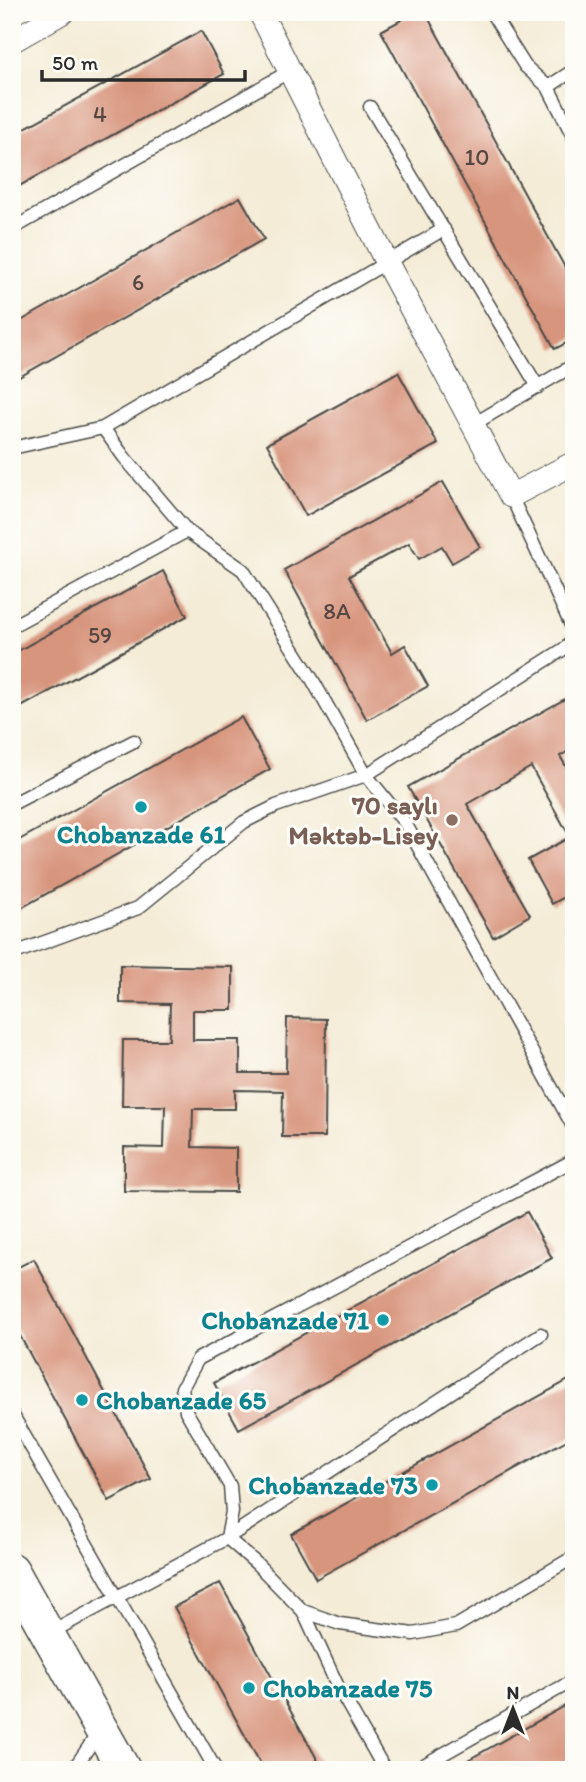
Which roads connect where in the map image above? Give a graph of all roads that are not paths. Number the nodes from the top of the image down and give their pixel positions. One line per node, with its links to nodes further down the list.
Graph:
1 (63, 12): 4 (street)
2 (260, 12): 6 (street)
3 (491, 12): 7 (lane)
4 (12, 41)
5 (574, 70): 7 (lane)
6 (290, 71): 10 (lane); 12 (street)
7 (548, 87): 9 (lane)
8 (370, 107): 11 (lane)
9 (574, 138)
10 (12, 229)
11 (444, 229): 12 (lane); 14 (lane)
12 (387, 262): 15 (street); 16 (lane)
13 (574, 365): 14 (lane)
14 (538, 387): 15 (lane)
15 (472, 425): 19 (street)
16 (103, 428): 17 (lane); 20 (lane)
17 (12, 448)
18 (574, 463): 19 (street)
19 (512, 496): 23 (lane)
20 (187, 531): 21 (lane); 23 (lane)
21 (12, 626)
22 (134, 741): 24 (lane)
23 (366, 775): 25 (lane); 26 (lane)
24 (12, 804)
25 (12, 954)
26 (574, 1128)
27 (574, 1160): 30 (lane)
28 (541, 1334): 30 (lane)
29 (12, 1414): 33 (lane)
30 (227, 1538): 33 (lane); 34 (lane)
31 (574, 1558): 34 (lane)
32 (12, 1570): 35 (street)
33 (117, 1597): 35 (lane); 40 (lane)
34 (303, 1611): 41 (lane)
35 (48, 1634): 37 (street)
36 (574, 1679): 42 (lane)
37 (101, 1729): 38 (lane); 39 (street)
38 (73, 1770)
39 (124, 1770)
40 (216, 1770)
41 (384, 1770)
42 (415, 1770)

